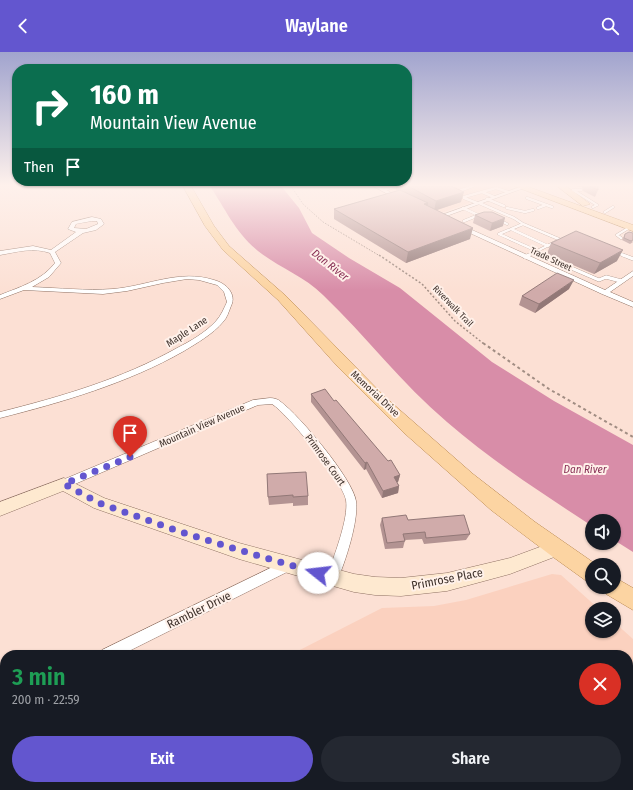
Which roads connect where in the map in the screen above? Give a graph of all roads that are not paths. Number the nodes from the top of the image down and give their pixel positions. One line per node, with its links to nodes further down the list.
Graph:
1 (82, 220): 13 (street)
2 (96, 220): 14 (street)
3 (206, 220): 38 (main road, Memorial Drive)
4 (500, 220): 9 (lane)
5 (518, 220): 10 (lane)
6 (616, 220): 11 (main road)
7 (621, 220): 11 (main road)
8 (453, 224): 26 (street, Trade Street)
9 (508, 224)
10 (523, 224): 12 (lane); 19 (lane)
11 (632, 226): 15 (lane)
12 (511, 229): 20 (lane); 22 (lane)
13 (73, 230): 14 (street); 21 (street)
14 (82, 231): 23 (street)
15 (618, 234): 16 (lane); 17 (lane)
16 (625, 236)
17 (621, 238)
18 (566, 239): 19 (lane)
19 (561, 240): 20 (lane)
20 (548, 246): 22 (lane)
21 (45, 249): 23 (street); 25 (street)
22 (537, 251): 26 (lane); 29 (lane)
23 (52, 252): 30 (street)
24 (614, 252): 27 (lane)
25 (0, 254)
26 (525, 257): 31 (street, Trade Street)
27 (633, 259)
28 (633, 273): 29 (street)
29 (621, 281): 31 (street)
30 (21, 288): 32 (street); 34 (street, Maple Lane)
31 (604, 294): 33 (street, Trade Street)
32 (0, 297)
33 (633, 305)
34 (0, 415)
35 (290, 416): 36 (street, Mountain View Avenue); 41 (street, Primrose Court)
36 (64, 484): 37 (street, Mountain View Avenue); 39 (street, Primrose Place)
37 (0, 509)
38 (556, 549): 40 (main road, Memorial Drive); 41 (street, Primrose Place)
39 (290, 565): 41 (street, Primrose Place); 44 (street, Rambler Drive)
40 (585, 568)
41 (333, 577)
42 (621, 592): 43 (main road)
43 (633, 600)
44 (117, 650)

